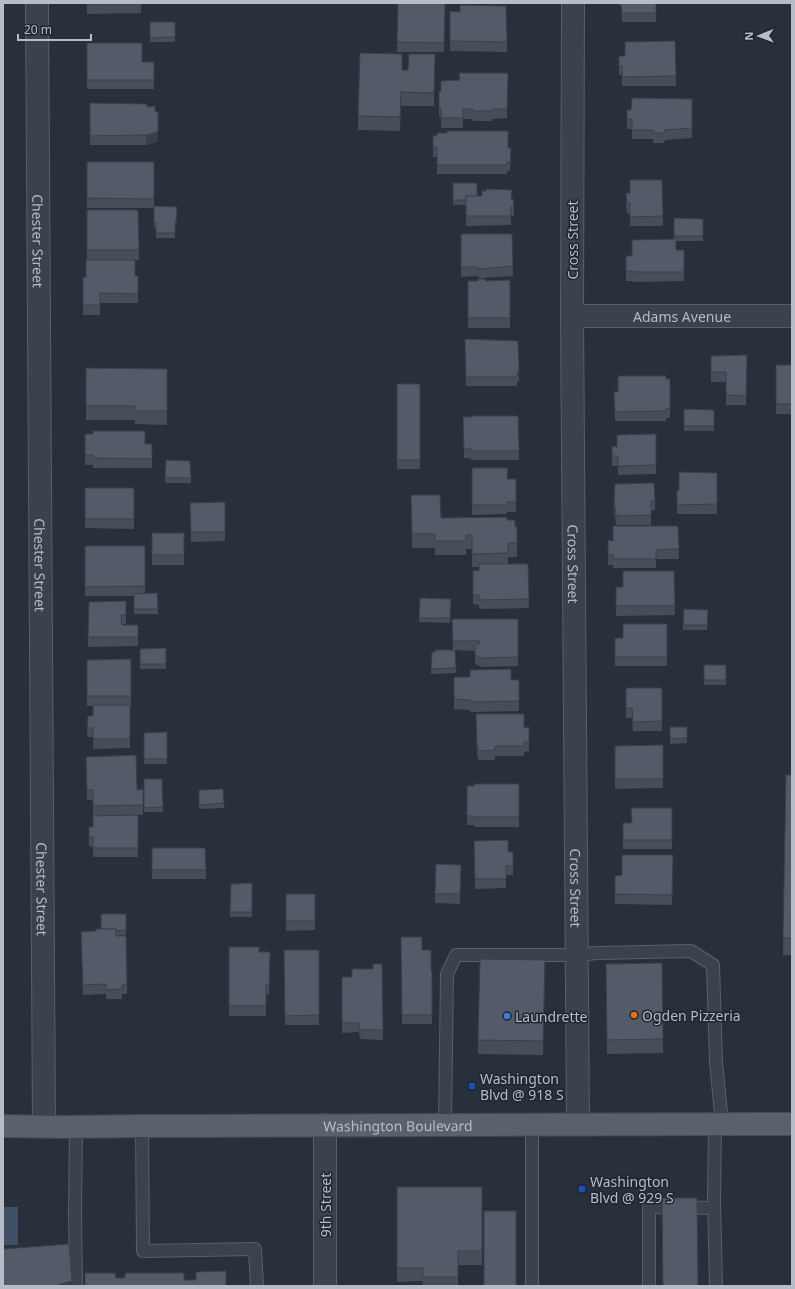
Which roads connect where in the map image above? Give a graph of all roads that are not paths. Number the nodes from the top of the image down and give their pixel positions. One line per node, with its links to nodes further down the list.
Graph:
1 (37, 3): 13 (street, Chester Street)
2 (573, 3): 3 (street, Cross Street)
3 (572, 316): 4 (street, Adams Avenue); 5 (street, Cross Street)
4 (792, 316)
5 (577, 955): 6 (street, Cross Street); 7 (lane); 10 (lane)
6 (578, 1124): 7 (main road, Washington Boulevard); 11 (main road, Washington Boulevard)
7 (718, 1124): 8 (main road, Washington Boulevard); 16 (lane)
8 (792, 1124)
9 (325, 1125): 10 (main road, Washington Boulevard); 14 (main road, Washington Boulevard); 19 (street, 9th Street)
10 (445, 1125): 11 (main road, Washington Boulevard)
11 (532, 1125): 20 (lane)
12 (3, 1126): 13 (main road, Washington Boulevard)
13 (44, 1126): 15 (main road, Washington Boulevard)
14 (142, 1126): 15 (main road, Washington Boulevard); 18 (lane)
15 (76, 1127): 17 (lane)
16 (714, 1208): 21 (lane); 22 (lane)
17 (76, 1286)
18 (256, 1286)
19 (325, 1286)
20 (532, 1286)
21 (649, 1286)
22 (716, 1286)

